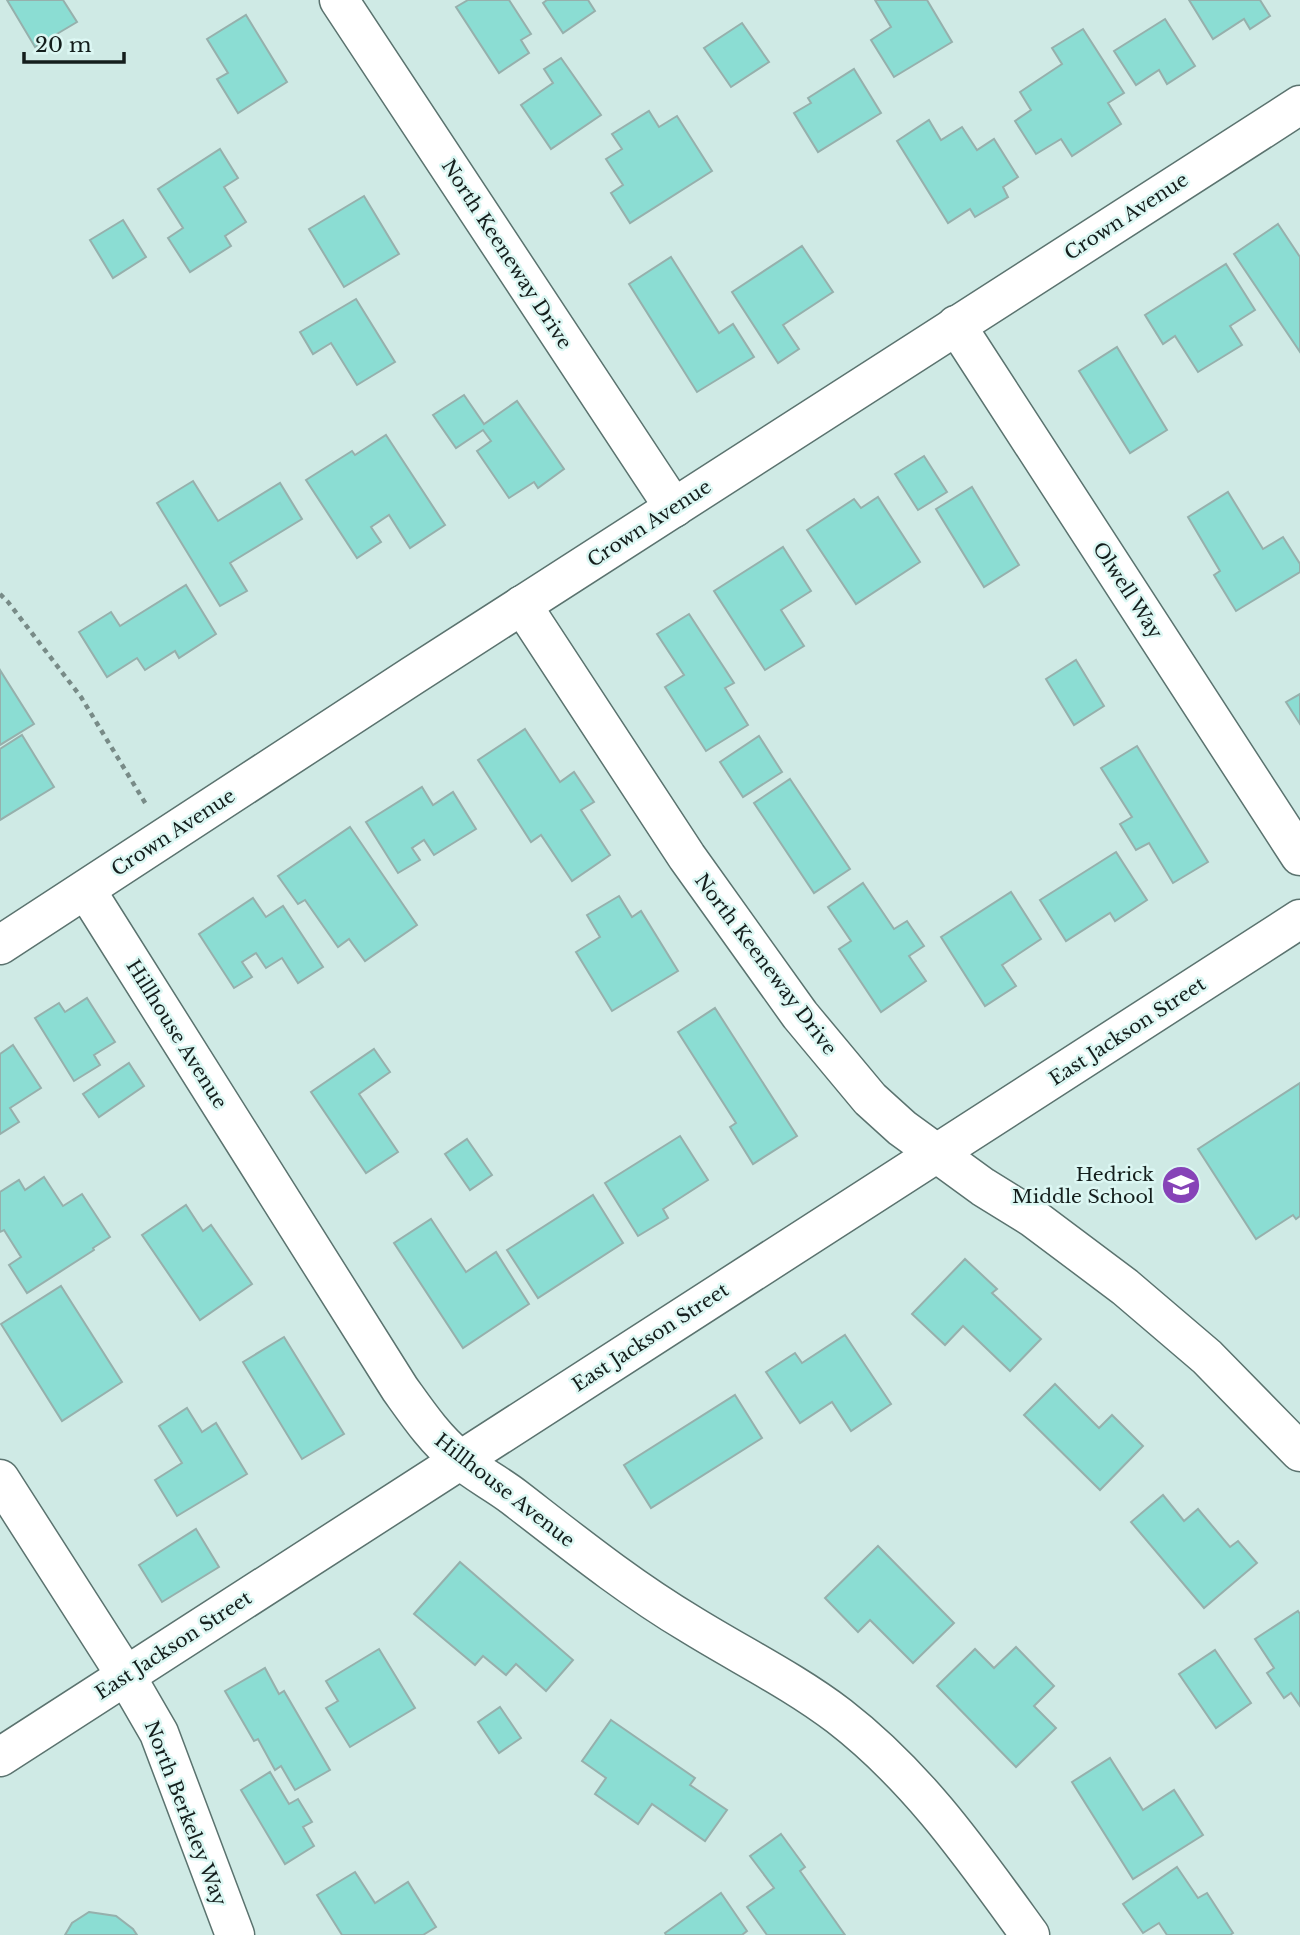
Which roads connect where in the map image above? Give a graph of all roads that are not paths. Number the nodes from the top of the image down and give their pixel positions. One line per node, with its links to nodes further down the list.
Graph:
1 (339, 0): 4 (street, North Keeneway Drive)
2 (1300, 105): 3 (street, Crown Avenue)
3 (956, 325): 4 (street, Crown Avenue); 6 (street, Olwell Way)
4 (674, 508): 5 (street, Crown Avenue)
5 (522, 605): 7 (street, Crown Avenue); 10 (street, North Keeneway Drive)
6 (1300, 856)
7 (86, 890): 9 (street, Crown Avenue); 12 (street, Hillhouse Avenue)
8 (1300, 919): 10 (street, East Jackson Street)
9 (0, 945)
10 (937, 1154): 11 (street, North Keeneway Drive); 12 (street, East Jackson Street)
11 (1300, 1452)
12 (459, 1459): 14 (street, East Jackson Street); 17 (street, Hillhouse Avenue)
13 (0, 1479): 14 (street, North Berkeley Way)
14 (126, 1676): 15 (street, East Jackson Street); 16 (street, North Berkeley Way)
15 (0, 1757)
16 (235, 1935)
17 (1030, 1935)

